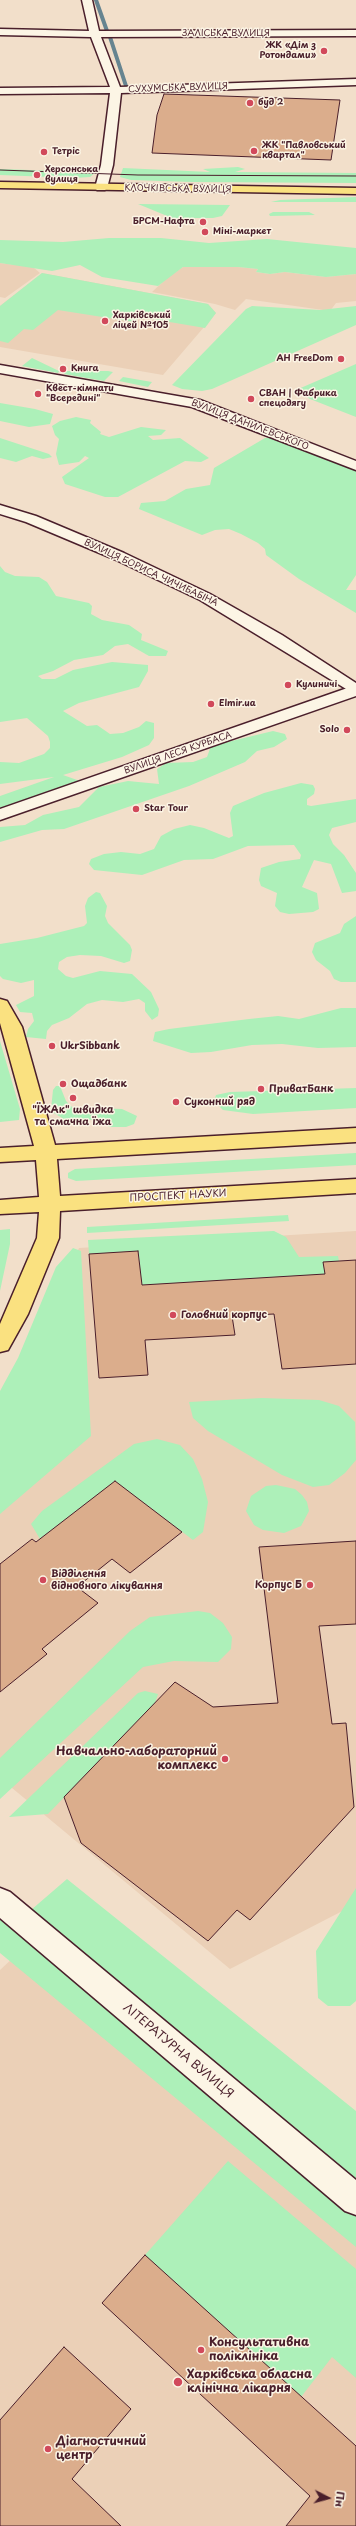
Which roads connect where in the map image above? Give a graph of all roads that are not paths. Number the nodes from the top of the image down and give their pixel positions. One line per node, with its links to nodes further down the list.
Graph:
1 (87, 0): 4 (street)
2 (0, 32): 4 (street, ЗАЛІСЬКА ВУЛИЦЯ)
3 (356, 33): 4 (street, ЗАЛІСЬКА ВУЛИЦЯ)
4 (95, 34): 6 (street)
5 (356, 82): 6 (street, СУХУМСЬКА ВУЛИЦЯ)
6 (116, 90): 7 (street, СУХУМСЬКА ВУЛИЦЯ); 9 (street)
7 (0, 91)
8 (0, 185): 9 (main road, КЛОЧКІВСЬКА ВУЛИЦЯ)
9 (101, 188): 10 (main road, КЛОЧКІВСЬКА ВУЛИЦЯ)
10 (356, 191)
11 (0, 369): 12 (street, ВУЛИЦЯ ДАНИЛЕВСЬКОГО)
12 (356, 466)
13 (0, 509): 14 (street, ВУЛИЦЯ БОРИСА ЧИЧИБАБІНА)
14 (356, 690): 15 (street, ВУЛИЦЯ ЛЕСЯ КУРБАСА)
15 (0, 815)
16 (0, 1005): 18 (main road)
17 (356, 1135): 18 (main road)
18 (46, 1152): 19 (main road); 21 (main road)
19 (0, 1155)
20 (356, 1186): 21 (main road, ПРОСПЕКТ НАУКИ)
21 (50, 1203): 22 (main road, ПРОСПЕКТ НАУКИ); 23 (main road)
22 (0, 1207)
23 (0, 1344)
24 (0, 1901): 25 (street, ЛІТЕРАТУРНА ВУЛИЦЯ)
25 (356, 2200)

